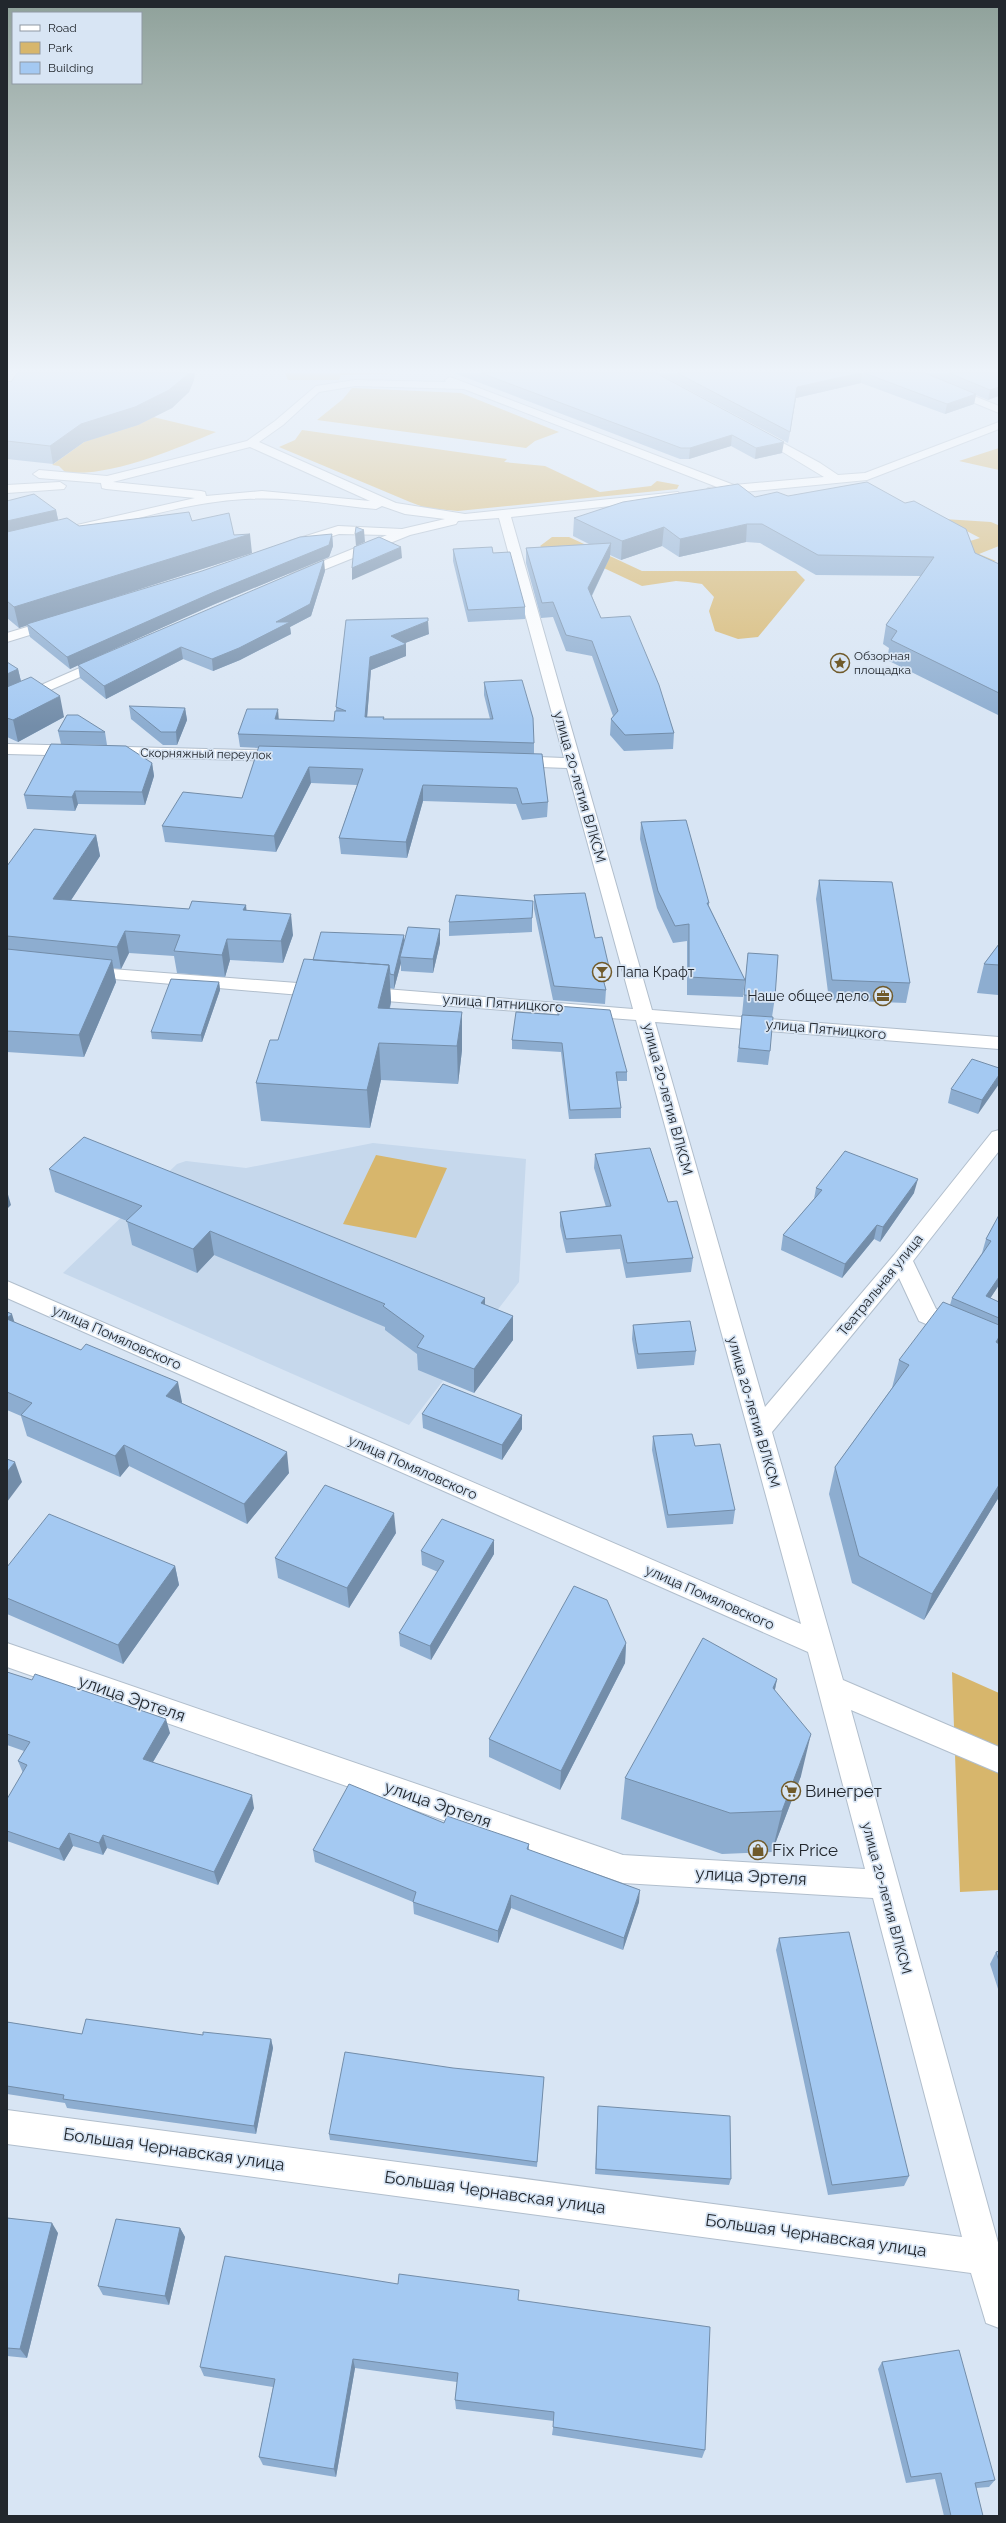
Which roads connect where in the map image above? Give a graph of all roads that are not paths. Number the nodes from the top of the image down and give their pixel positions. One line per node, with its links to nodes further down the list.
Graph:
1 (163, 491): 6 (street)
2 (358, 491): 7 (street)
3 (714, 491): 4 (street)
4 (701, 492)
5 (686, 494): 8 (street)
6 (219, 499): 7 (street); 10 (street)
7 (392, 506): 9 (street)
8 (504, 514): 9 (street); 21 (street, улица 20-летия ВЛКСМ)
9 (465, 518): 11 (street)
10 (66, 532)
11 (406, 532): 12 (street); 13 (street)
12 (279, 550)
13 (280, 584)
14 (73, 617): 15 (street)
15 (7, 638)
16 (121, 654): 17 (street)
17 (7, 705)
18 (7, 749): 19 (street, Скорняжный переулок)
19 (302, 756)
20 (501, 761): 21 (street)
21 (572, 763): 23 (street, улица 20-летия ВЛКСМ)
22 (67, 970): 23 (street, улица Пятницкого)
23 (644, 1014): 24 (street, улица Пятницкого); 29 (street, улица 20-летия ВЛКСМ)
24 (999, 1043)
25 (999, 1137): 26 (street, Театральная улица)
26 (902, 1260): 28 (street); 29 (street, Театральная улица)
27 (7, 1289): 30 (street, улица Помяловского)
28 (999, 1346)
29 (759, 1431): 30 (street, улица 20-летия ВЛКСМ)
30 (820, 1645): 32 (street, улица 20-летия ВЛКСМ)
31 (7, 1655): 34 (street, улица Эртеля)
32 (831, 1688): 33 (street); 34 (street, улица 20-летия ВЛКСМ)
33 (999, 1760)
34 (882, 1884): 36 (street, улица 20-летия ВЛКСМ)
35 (7, 2127): 36 (street, Большая Чернавская улица)
36 (984, 2257): 37 (street, улица 20-летия ВЛКСМ)
37 (999, 2310)

